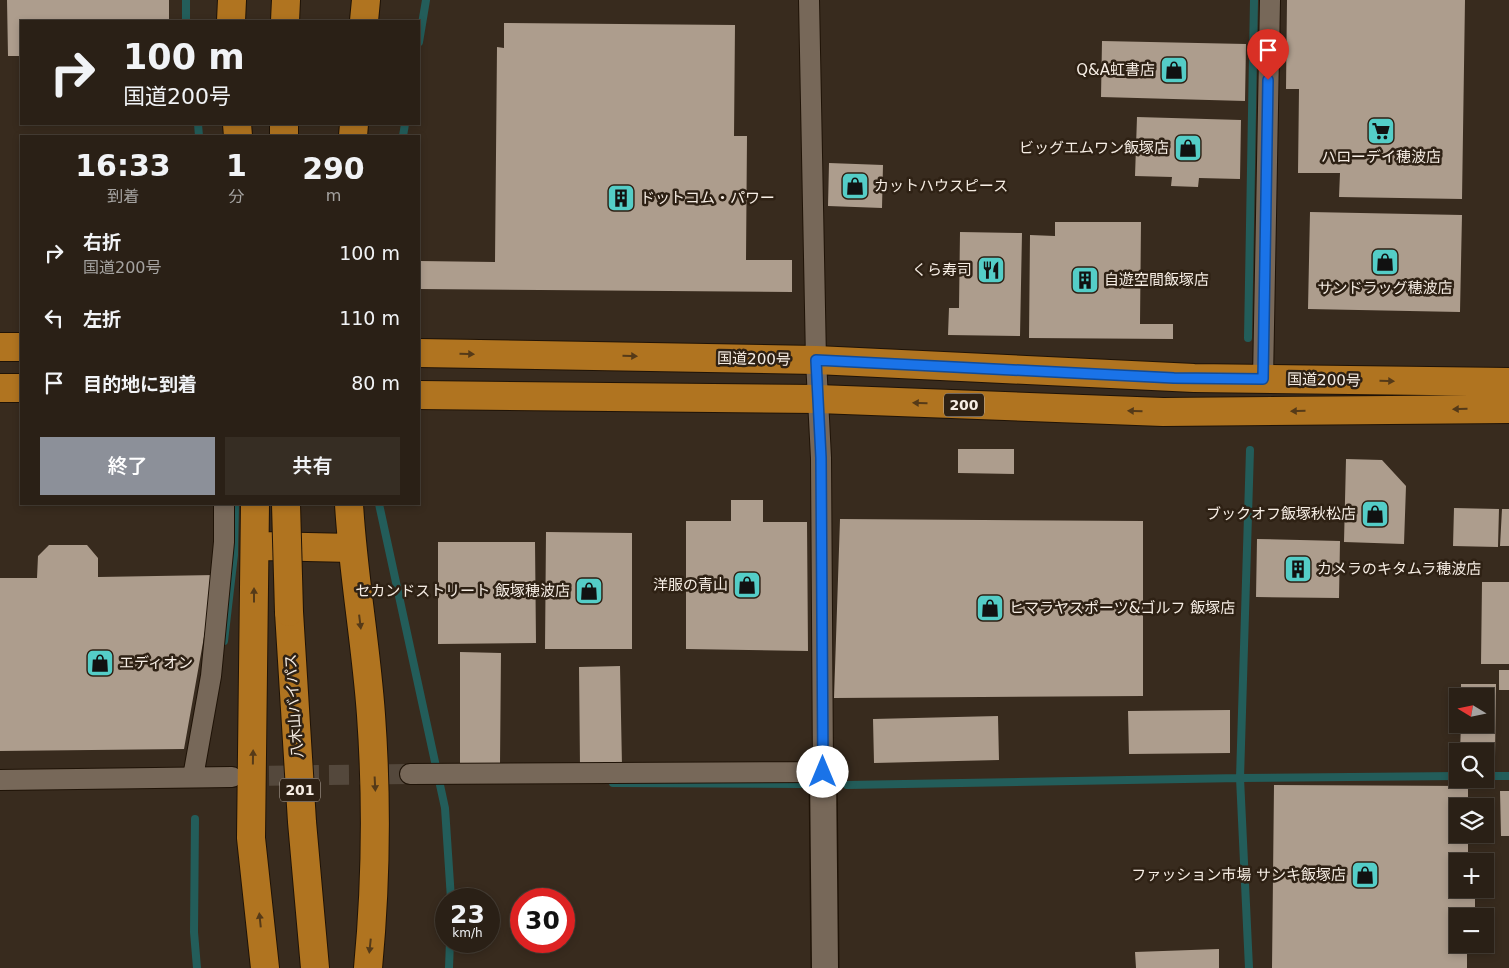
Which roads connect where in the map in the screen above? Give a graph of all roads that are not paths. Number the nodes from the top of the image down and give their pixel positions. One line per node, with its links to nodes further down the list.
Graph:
1 (232, 0): 6 (highway)
2 (286, 0): 7 (highway)
3 (366, 0): 8 (highway)
4 (809, 0): 12 (street)
5 (1270, 0): 13 (street)
6 (232, 20)
7 (285, 20)
8 (364, 20)
9 (0, 347): 10 (highway)
10 (20, 348)
11 (420, 353): 12 (highway, 国道200号, one-way to 12)
12 (816, 360): 13 (highway, 国道200号); 18 (street)
13 (1263, 379): 14 (highway, 国道200号, one-way to 14)
14 (1509, 382)
15 (0, 388): 16 (highway)
16 (20, 388)
17 (420, 395): 18 (highway, 国道200号 / 200)
18 (818, 399): 19 (highway, 国道200号 / 200, one-way to 18); 26 (street)
19 (1509, 408)
20 (224, 505): 29 (street)
21 (254, 505): 24 (highway)
22 (286, 505): 32 (highway, 八木山バイパス / 201, bridge)
23 (349, 505): 25 (highway)
24 (254, 546): 25 (highway); 31 (highway, one-way to 24)
25 (352, 548): 33 (highway, one-way to 33)
26 (823, 772): 27 (street); 34 (street)
27 (417, 774)
28 (232, 776): 29 (street)
29 (193, 777): 30 (street)
30 (0, 780)
31 (265, 968)
32 (315, 968)
33 (368, 968)
34 (825, 968)

